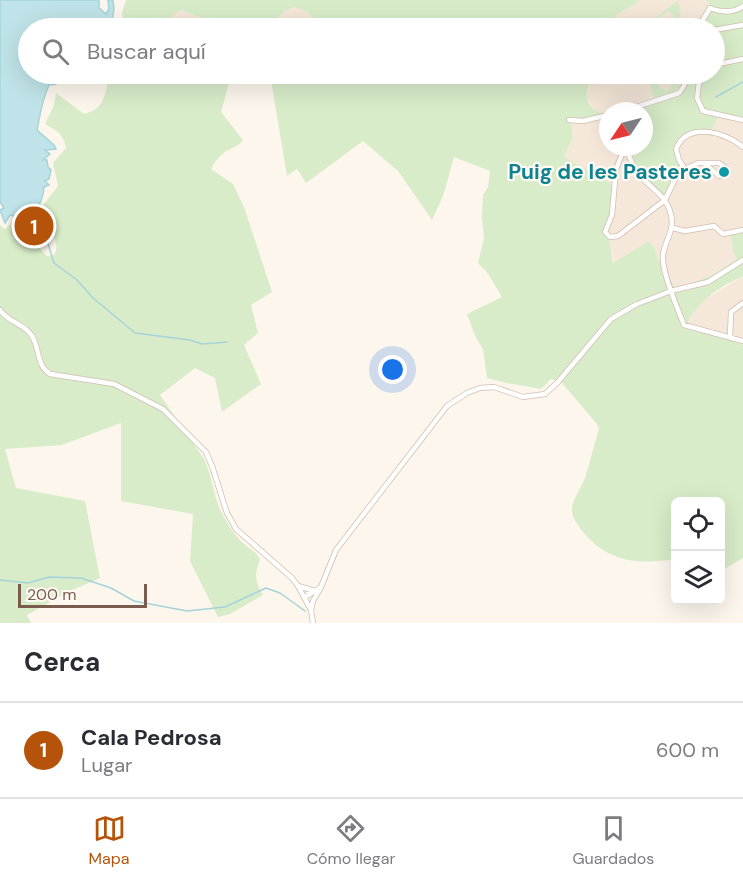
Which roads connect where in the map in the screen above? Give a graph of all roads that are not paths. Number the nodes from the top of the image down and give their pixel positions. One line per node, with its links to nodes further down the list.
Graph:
1 (743, 6): 2 (street)
2 (703, 18)
3 (743, 25): 4 (street)
4 (725, 28)
5 (743, 60): 6 (street)
6 (725, 63)
7 (684, 84): 9 (street)
8 (699, 84): 12 (street)
9 (653, 102)
10 (599, 117): 11 (street)
11 (569, 120)
12 (743, 120)
13 (743, 147): 17 (street)
14 (621, 156): 18 (street)
15 (630, 156): 18 (street)
16 (704, 163): 17 (street)
17 (685, 169): 18 (street)
18 (665, 200): 19 (street)
19 (673, 228): 20 (street); 22 (street)
20 (743, 230)
21 (743, 260): 22 (street)
22 (671, 291): 25 (street); 28 (street)
23 (743, 303): 25 (street)
24 (0, 309): 27 (street)
25 (730, 337): 26 (street)
26 (743, 341)
27 (298, 586): 28 (street); 29 (street)
28 (316, 592): 29 (street); 30 (street)
29 (306, 599): 30 (street)
30 (311, 610): 31 (street)
31 (313, 623)

